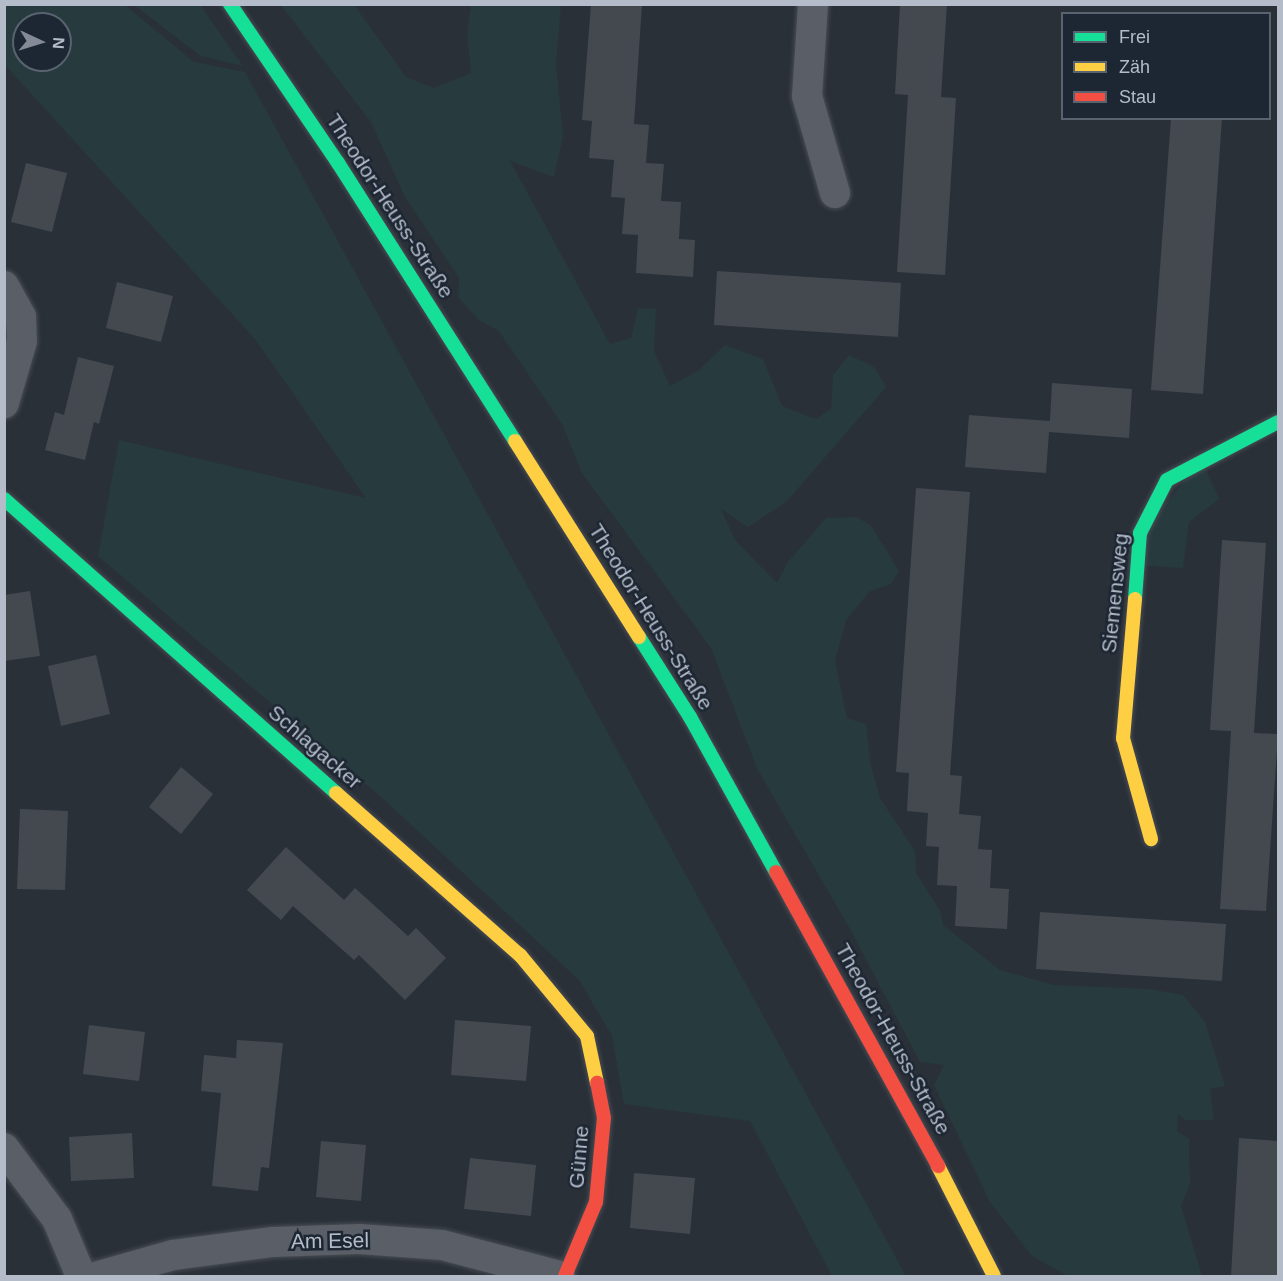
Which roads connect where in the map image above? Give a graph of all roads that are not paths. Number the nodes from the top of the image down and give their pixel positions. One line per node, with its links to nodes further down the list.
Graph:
1 (230, 4): 15 (street, Theodor-Heuss-Straße)
2 (813, 4): 3 (street)
3 (835, 193)
4 (4, 286): 5 (street)
5 (4, 403)
6 (1278, 422): 8 (street, Siemensweg)
7 (4, 499): 9 (street, Schlagacker)
8 (1151, 839)
9 (587, 1036): 14 (street, Günne)
10 (4, 1148): 11 (street)
11 (81, 1276)
12 (99, 1276): 13 (street, Am Esel)
13 (560, 1276)
14 (565, 1276)
15 (994, 1276)

